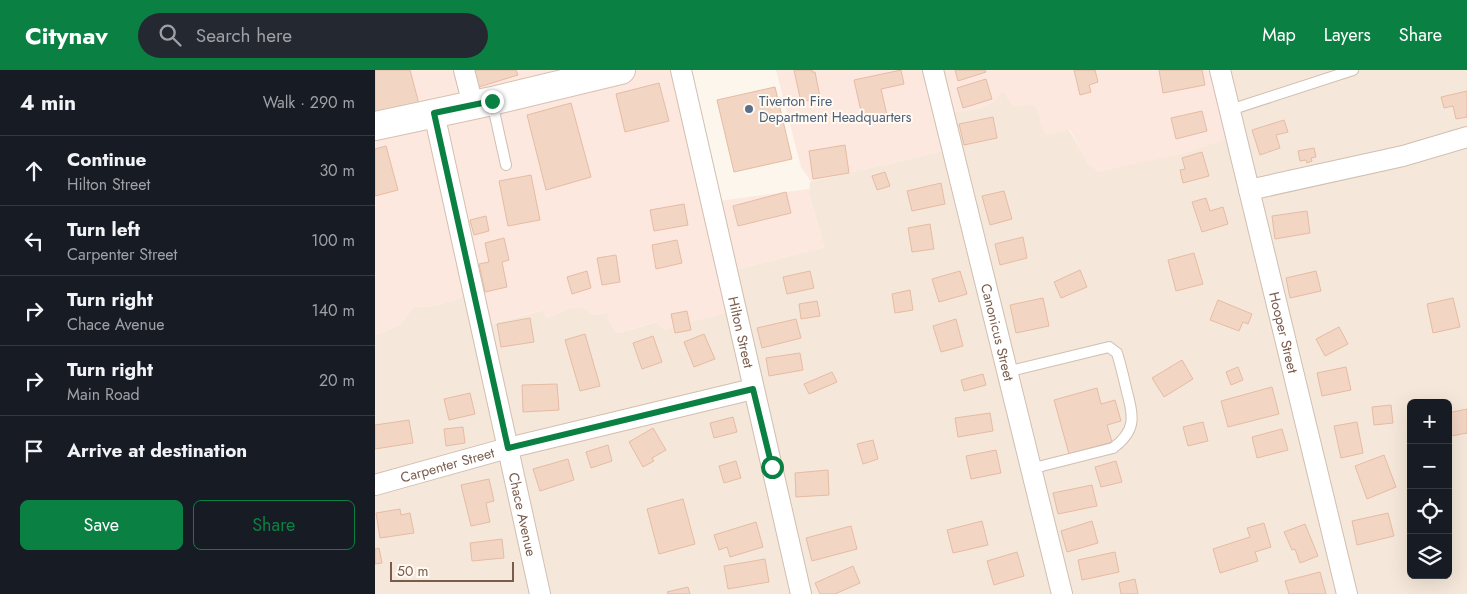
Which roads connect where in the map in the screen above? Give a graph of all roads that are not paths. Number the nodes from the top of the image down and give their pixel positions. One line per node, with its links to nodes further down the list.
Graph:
1 (464, 70): 7 (street)
2 (621, 70): 7 (main road)
3 (681, 70): 15 (street, Hilton Street)
4 (933, 70): 14 (street, Canonicus Street)
5 (1220, 70): 8 (street, Hooper Street)
6 (1353, 70): 8 (lane)
7 (482, 103): 9 (main road); 12 (lane)
8 (1230, 110): 13 (street, Hooper Street)
9 (434, 113): 10 (main road); 16 (street, Chace Avenue)
10 (375, 126)
11 (1467, 136): 13 (street)
12 (506, 164)
13 (1249, 190): 22 (street, Hooper Street)
14 (1006, 372): 17 (street, Canonicus Street); 17 (lane)
15 (753, 389): 16 (street, Carpenter Street); 20 (street, Hilton Street)
16 (508, 448): 18 (street, Carpenter Street); 19 (street, Chace Avenue)
17 (1030, 469): 21 (street, Canonicus Street)
18 (375, 485)
19 (539, 594)
20 (801, 594)
21 (1062, 594)
22 (1347, 594)

